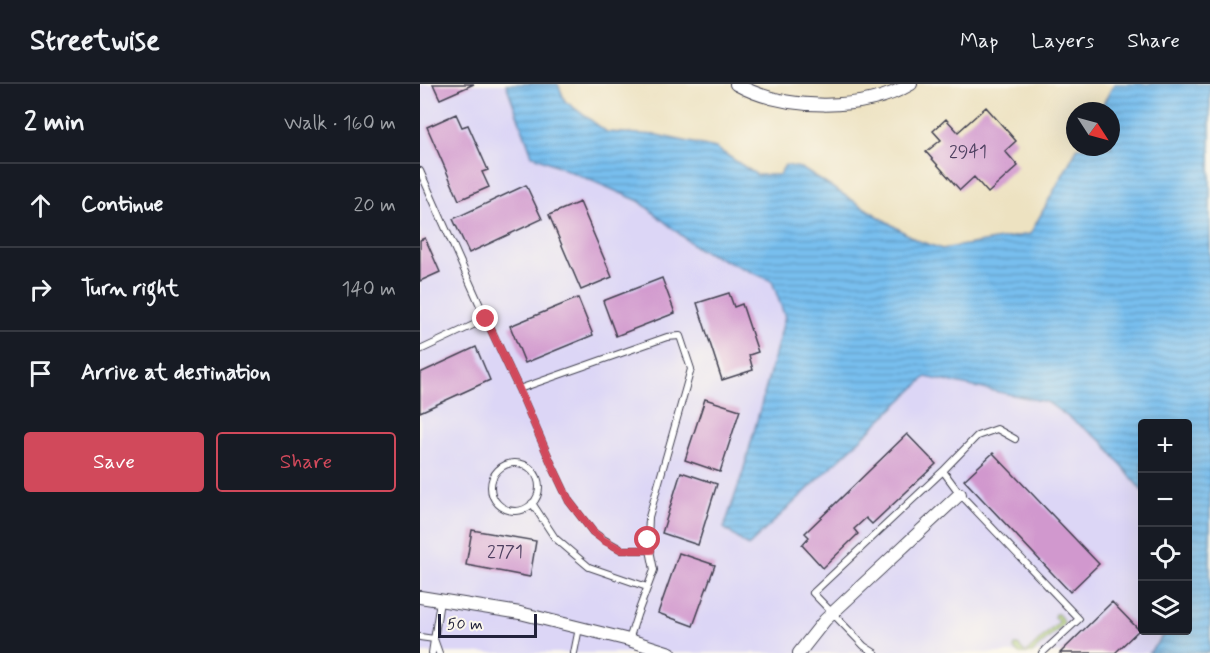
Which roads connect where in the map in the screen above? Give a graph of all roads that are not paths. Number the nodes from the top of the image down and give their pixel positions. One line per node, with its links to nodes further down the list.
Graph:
1 (736, 84): 2 (street)
2 (911, 84)
3 (420, 171): 4 (lane)
4 (486, 319): 5 (lane); 6 (lane)
5 (420, 350)
6 (519, 389): 11 (lane); 11 (lane)
7 (1015, 439): 8 (lane)
8 (943, 471): 9 (lane); 15 (lane)
9 (960, 494): 15 (street); 26 (lane)
10 (532, 503): 10 (lane); 12 (lane)
11 (651, 550): 12 (lane)
12 (647, 587): 19 (lane)
13 (420, 597): 14 (street)
14 (440, 601): 16 (street); 18 (lane)
15 (832, 613): 24 (street); 25 (lane)
16 (580, 627): 19 (street); 22 (lane)
17 (420, 637): 18 (lane)
18 (434, 639): 20 (lane); 21 (lane)
19 (628, 640): 23 (street)
20 (432, 653)
21 (439, 653)
22 (574, 653)
23 (670, 653)
24 (799, 653)
25 (875, 653)
26 (1042, 653)

